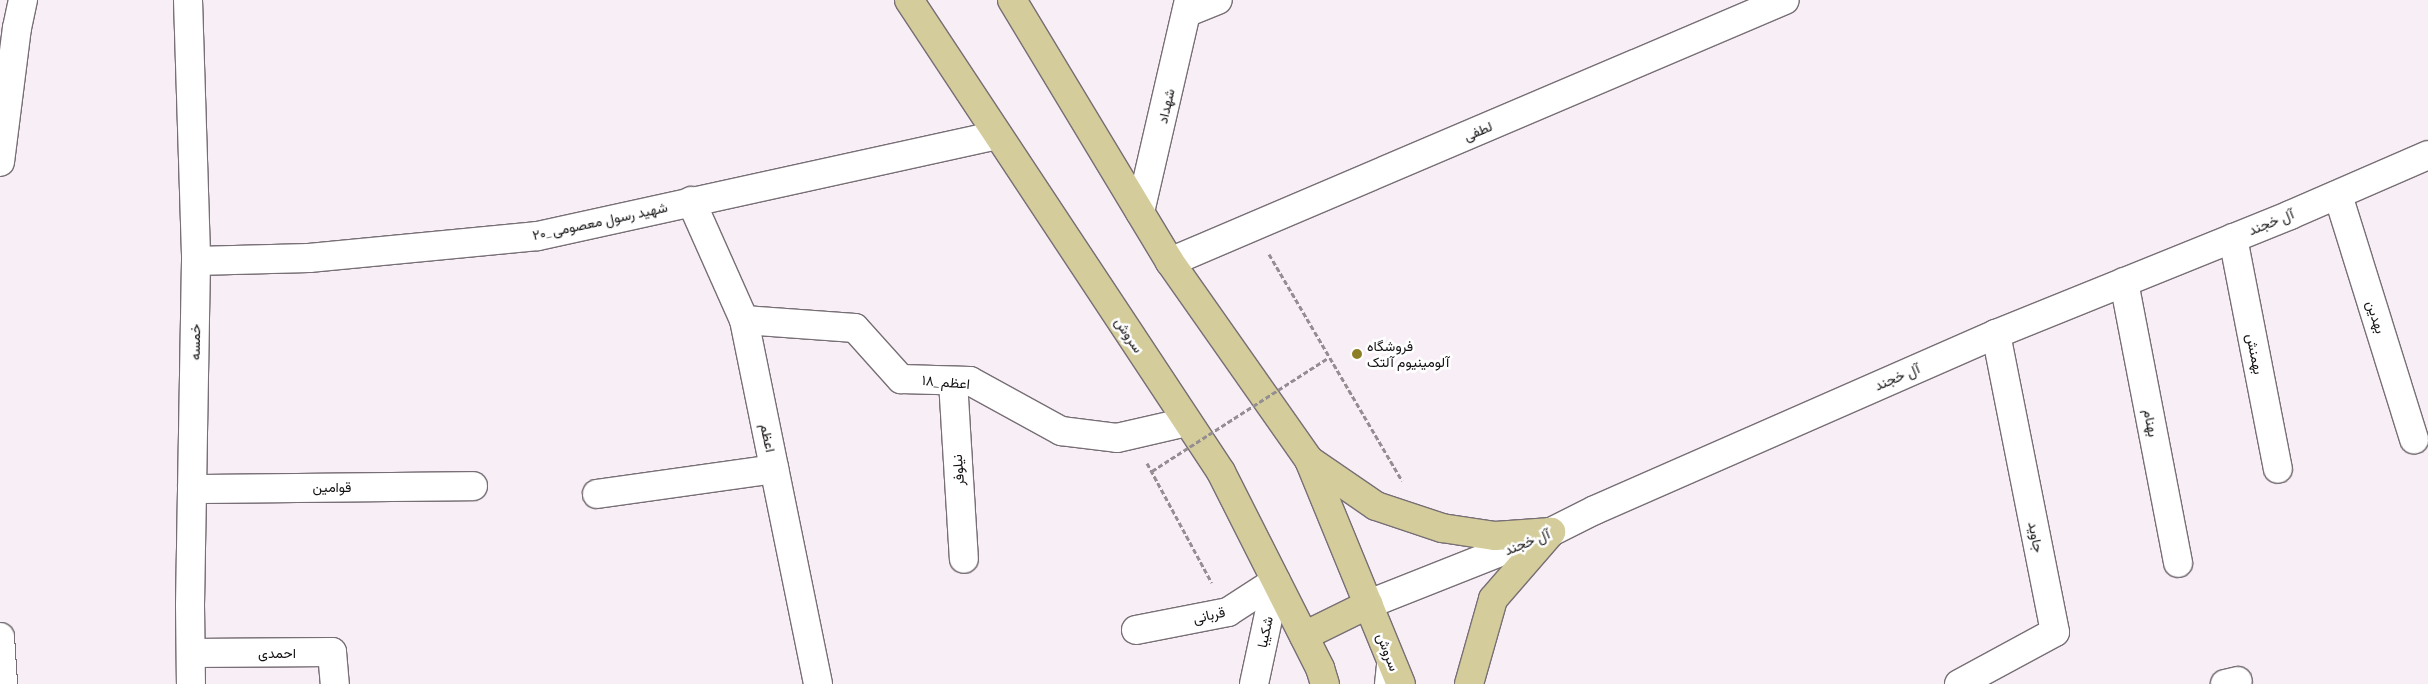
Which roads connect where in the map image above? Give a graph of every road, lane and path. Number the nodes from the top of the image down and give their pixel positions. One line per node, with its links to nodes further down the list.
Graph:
1 (23, 0): 9 (street)
2 (188, 0): 19 (street, خمسه)
3 (905, 0): 10 (main road)
4 (909, 0): 10 (main road, سروش)
5 (1012, 0): 16 (main road, سروش)
6 (1218, 0): 8 (street)
7 (1785, 0): 17 (street, لطفی)
8 (1188, 6): 16 (street, شهداد)
9 (9, 29): 13 (street)
10 (937, 45): 11 (main road, سروش)
11 (997, 135): 15 (street, ۲۰_شهید رسول معصومی); 26 (main road, سروش)
12 (2428, 156): 14 (street, آل خجند)
13 (0, 162)
14 (2338, 194): 18 (street, آل خجند); 28 (street, بهدین)
15 (691, 201): 19 (street, ۲۰_شهید رسول معصومی); 22 (street, اعظم)
16 (1140, 212): 20 (main road, سروش)
17 (1254, 226): 20 (street, لطفی); 24 (path)
18 (2233, 238): 21 (street, آل خجند); 31 (street, بهمنش)
19 (196, 261): 34 (street, خمسه)
20 (1170, 262): 29 (main road, سروش)
21 (2124, 282): 23 (street, آل خجند); 39 (street, بهنام)
22 (744, 320): 25 (street, ۱۸_اعظم); 30 (street, اعظم)
23 (1996, 334): 37 (street, آل خجند); 57 (street, جاوید)
24 (1328, 358): 32 (path, bridge); 36 (path)
25 (953, 381): 27 (street, ۱۸_اعظم); 38 (street, نیلوفر)
26 (1187, 422): 27 (street, ۱۸_اعظم); 40 (main road, سروش)
27 (1129, 435): 32 (path)
28 (2414, 439)
29 (1308, 460): 36 (main road); 41 (main road, سروش)
30 (774, 468): 35 (street); 52 (street, اعظم)
31 (2278, 469)
32 (1152, 471): 42 (path)
33 (473, 486): 34 (street, قوامین)
34 (192, 488): 47 (street, خمسه)
35 (597, 494)
36 (1427, 523): 37 (main road)
37 (1551, 532): 41 (street, آل خجند); 56 (main road)
38 (964, 559)
39 (2178, 563)
40 (1276, 581): 42 (street, قربانی); 44 (main road, سروش); 53 (street, شکیبا)
41 (1369, 604): 44 (main road); 46 (main road, سروش)
42 (1228, 612): 43 (street, قربانی)
43 (1136, 630)
44 (1304, 636): 49 (main road, سروش)
45 (0, 637): 48 (street)
46 (1387, 648): 54 (lane); 55 (main road, سروش)
47 (191, 653): 50 (street, خمسه); 51 (street, احمدی)
48 (2, 674)
49 (1326, 682)
50 (191, 684)
51 (335, 684)
52 (818, 684)
53 (1254, 684)
54 (1383, 684)
55 (1401, 684)
56 (1469, 684)
57 (1959, 684)

